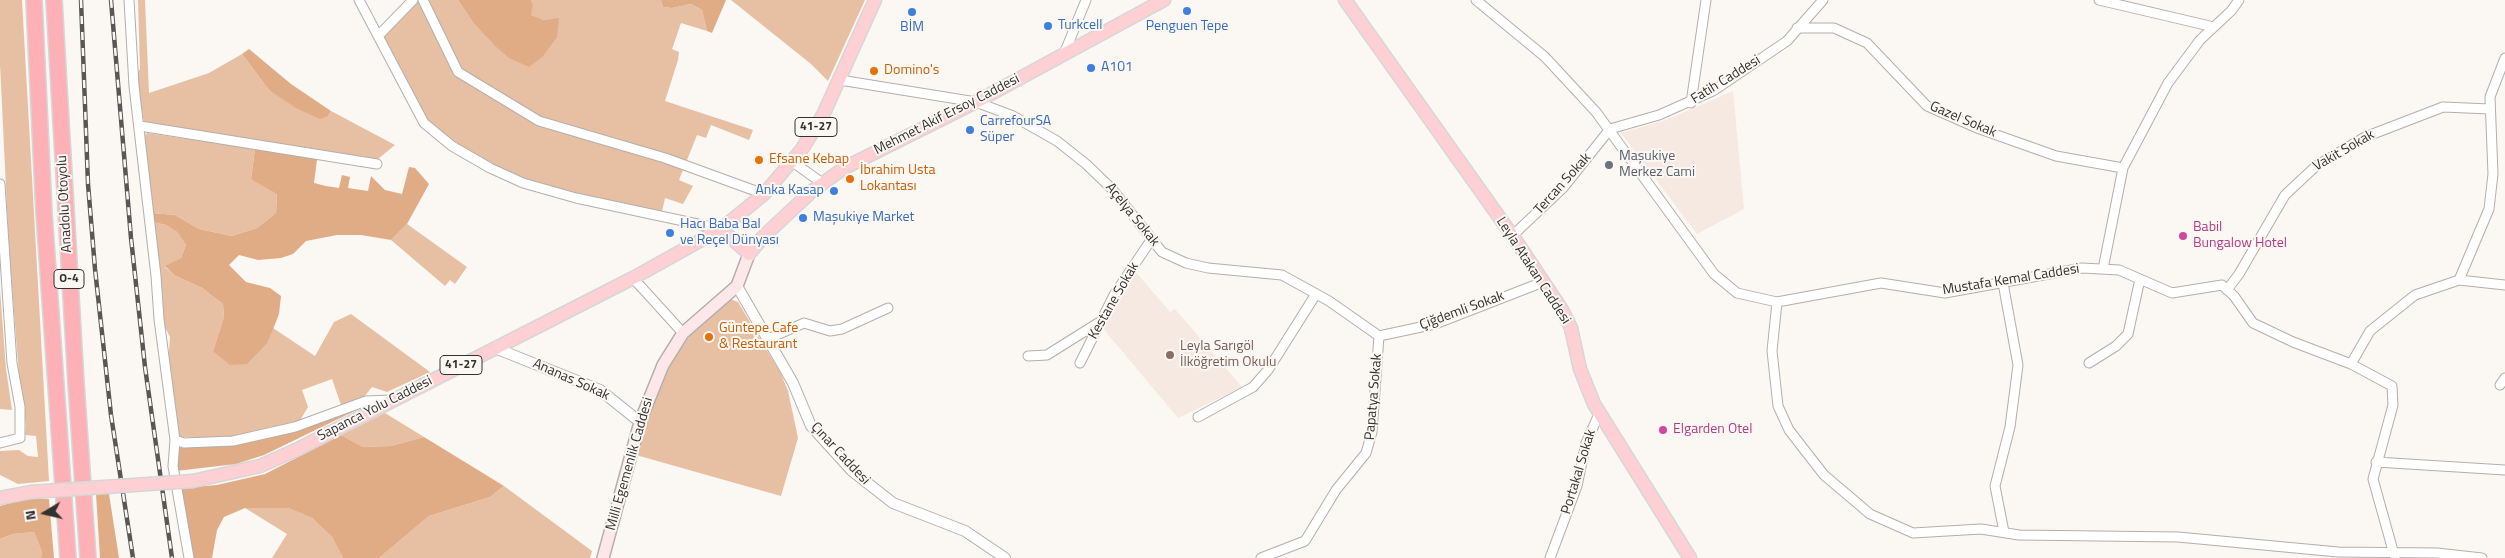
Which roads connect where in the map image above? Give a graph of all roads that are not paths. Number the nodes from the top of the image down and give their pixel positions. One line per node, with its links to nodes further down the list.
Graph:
1 (34, 0): 69 (highway, Anadolu Otoyolu / O-4)
2 (54, 0): 70 (highway, Anadolu Otoyolu / O-4)
3 (129, 0): 25 (street)
4 (359, 0): 18 (street)
5 (413, 0): 18 (street)
6 (423, 0): 32 (street)
7 (875, 0): 21 (main road, 41-27)
8 (1086, 0): 19 (street)
9 (1164, 0): 19 (main road, Mehmet Akif Ersoy Caddesi)
10 (1345, 0): 34 (main road, Leyla Atakan Caddesi)
11 (1476, 0): 26 (street, Mustafa Kemal Caddesi)
12 (1706, 0): 23 (street)
13 (1822, 0): 17 (street, Fatih Caddesi)
14 (2099, 0): 16 (street)
15 (2239, 0): 16 (street)
16 (2214, 27): 29 (street)
17 (1798, 28): 23 (street, Fatih Caddesi); 29 (street, Gazel Sokak)
18 (378, 36): 33 (street)
19 (1064, 54): 22 (main road, Mehmet Akif Ersoy Caddesi)
20 (2505, 58): 24 (street)
21 (840, 80): 22 (street, Açelya Sokak); 27 (main road, 41-27)
22 (976, 102): 30 (main road, Mehmet Akif Ersoy Caddesi); 35 (street, Açelya Sokak)
23 (1690, 103): 26 (street, Fatih Caddesi)
24 (2490, 109): 40 (street); 45 (street, Vakit Sokak)
25 (140, 126): 28 (street); 62 (street)
26 (1610, 129): 34 (street, Tercan Sokak); 47 (street, Mustafa Kemal Caddesi)
27 (793, 162): 30 (street); 32 (main road, 41-27)
28 (377, 164)
29 (2123, 168): 37 (street)
30 (822, 183): 36 (main road, Mehmet Akif Ersoy Caddesi)
31 (0, 184): 63 (street)
32 (764, 194): 33 (main road, 41-27)
33 (721, 229): 36 (main road); 38 (main road, Sapanca Yolu Caddesi / 41-27)
34 (1512, 236): 41 (main road, Leyla Atakan Caddesi)
35 (1151, 240): 46 (street, Açelya Sokak); 49 (street, Kestane Sokak)
36 (749, 254): 44 (main road)
37 (2103, 269): 39 (street, Mustafa Kemal Caddesi); 42 (street, Mustafa Kemal Caddesi)
38 (632, 278): 50 (street); 53 (main road, Sapanca Yolu Caddesi / 41-27)
39 (2140, 279): 45 (street, Mustafa Kemal Caddesi); 55 (street)
40 (2459, 280): 43 (street); 57 (street)
41 (1543, 282): 51 (street, Çiğdemli Sokak); 59 (main road, Leyla Atakan Caddesi)
42 (2004, 283): 47 (street, Mustafa Kemal Caddesi); 67 (street)
43 (2505, 285)
44 (738, 286): 50 (main road, Milli Egemenlik Caddesi); 52 (street, Çınar Caddesi)
45 (2227, 290): 57 (street)
46 (1316, 294): 51 (street, Açelya Sokak); 60 (street)
47 (1777, 302): 67 (street)
48 (888, 308): 52 (street)
49 (1098, 323): 54 (street); 56 (street, Kestane Sokak)
50 (683, 333): 61 (main road, Milli Egemenlik Caddesi)
51 (1379, 336): 74 (street, Papatya Sokak)
52 (768, 339): 73 (street, Çınar Caddesi)
53 (495, 348): 58 (main road, Sapanca Yolu Caddesi / 41-27); 61 (street, Ananas Sokak)
54 (1028, 356)
55 (2089, 363)
56 (1080, 364)
57 (2351, 364): 64 (street)
58 (393, 400): 62 (street); 66 (main road, Sapanca Yolu Caddesi / 41-27, bridge)
59 (1599, 414): 75 (street, Portakal Sokak); 76 (main road, Leyla Atakan Caddesi)
60 (1198, 417)
61 (640, 422): 72 (main road, Milli Egemenlik Caddesi)
62 (175, 440): 71 (street)
63 (0, 443)
64 (2376, 462): 65 (street); 68 (street)
65 (2505, 470)
66 (0, 498)
67 (2004, 532): 68 (street)
68 (2394, 555): 77 (street)
69 (68, 558)
70 (88, 558)
71 (189, 558)
72 (603, 558)
73 (1005, 558)
74 (1262, 558)
75 (1550, 558)
76 (1690, 558)
77 (2482, 558)

